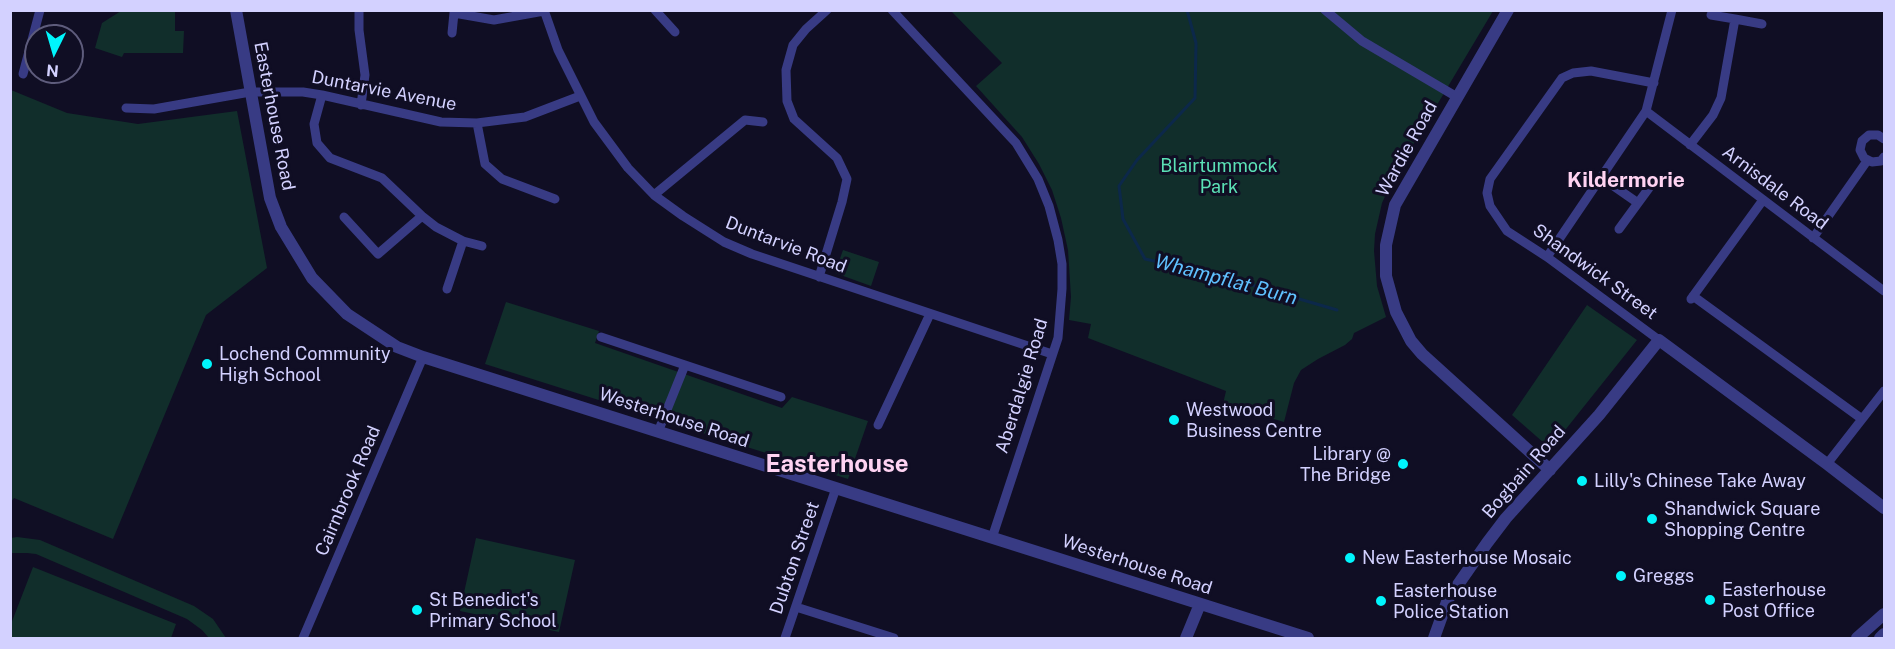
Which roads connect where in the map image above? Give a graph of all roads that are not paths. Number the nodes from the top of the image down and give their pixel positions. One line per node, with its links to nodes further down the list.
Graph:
1 (40, 10): 17 (street)
2 (236, 10): 19 (street, Easterhouse Road)
3 (359, 10): 23 (street)
4 (827, 10): 46 (street)
5 (892, 10): 52 (street, Aberdalgie Road)
6 (1325, 10): 22 (street)
7 (1508, 10): 22 (street, Wardie Road)
8 (1672, 10): 18 (street)
9 (544, 11): 10 (street); 21 (street, Duntarvie Road)
10 (455, 12): 16 (street)
11 (659, 12): 15 (street)
12 (1712, 15): 13 (street)
13 (1735, 19): 14 (street); 29 (street)
14 (1762, 24)
15 (675, 32)
16 (452, 33)
17 (22, 74)
18 (1654, 83): 25 (street); 45 (street, Shandwick Street)
19 (250, 92): 20 (street, Duntarvie Avenue); 24 (street, Duntarvie Avenue); 40 (street, Easterhouse Road)
20 (322, 95): 23 (street, Duntarvie Avenue); 38 (street)
21 (580, 96): 27 (street, Duntarvie Avenue); 34 (street, Duntarvie Road)
22 (1457, 98): 61 (street, Wardie Road)
23 (361, 105): 27 (street, Duntarvie Avenue)
24 (126, 108)
25 (1646, 111): 29 (street, Arnisdale Road); 32 (street)
26 (763, 122): 34 (street)
27 (477, 123): 35 (street)
28 (1884, 139): 31 (street)
29 (1690, 145): 36 (street, Arnisdale Road)
30 (1884, 158): 31 (street)
31 (1867, 161): 42 (street)
32 (1602, 178): 37 (street); 45 (street)
33 (1649, 188): 37 (street)
34 (654, 195): 46 (street, Duntarvie Road)
35 (555, 199)
36 (1763, 200): 42 (street, Arnisdale Road); 57 (street)
37 (1638, 203): 41 (street)
38 (422, 216): 39 (street); 43 (street)
39 (344, 217)
40 (281, 227): 53 (street, Westerhouse Road)
41 (1619, 229)
42 (1813, 237): 48 (street, Arnisdale Road)
43 (463, 241): 44 (street); 47 (street)
44 (482, 246)
45 (1547, 257): 51 (street, Shandwick Street)
46 (819, 277): 49 (street, Duntarvie Road)
47 (447, 290)
48 (1884, 291)
49 (930, 314): 52 (street, Duntarvie Road); 58 (street)
50 (601, 337): 54 (street)
51 (1659, 340): 60 (street, Shandwick Street); 61 (street, Bogbain Road)
52 (1052, 354): 64 (street, Aberdalgie Road)
53 (423, 357): 59 (street, Westerhouse Road); 69 (street, Cairnbrook Road)
54 (685, 365): 56 (street); 59 (street)
55 (1884, 391): 57 (street)
56 (781, 397)
57 (1862, 420): 60 (street)
58 (878, 425)
59 (658, 432): 62 (street, Westerhouse Road)
60 (1827, 464): 63 (street, Shandwick Street)
61 (1550, 470): 74 (street, Bogbain Road)
62 (836, 488): 64 (street, Westerhouse Road); 66 (street, Dubton Street)
63 (1884, 508)
64 (992, 538): 65 (street, Westerhouse Road)
65 (1200, 604): 72 (street); 73 (street, Westerhouse Road)
66 (796, 607): 70 (street, Dubton Street); 71 (street)
67 (1884, 614): 75 (street)
68 (1884, 634): 76 (street)
69 (303, 639)
70 (785, 639)
71 (894, 639)
72 (1186, 639)
73 (1308, 639)
74 (1434, 639)
75 (1857, 639)
76 (1880, 639)

